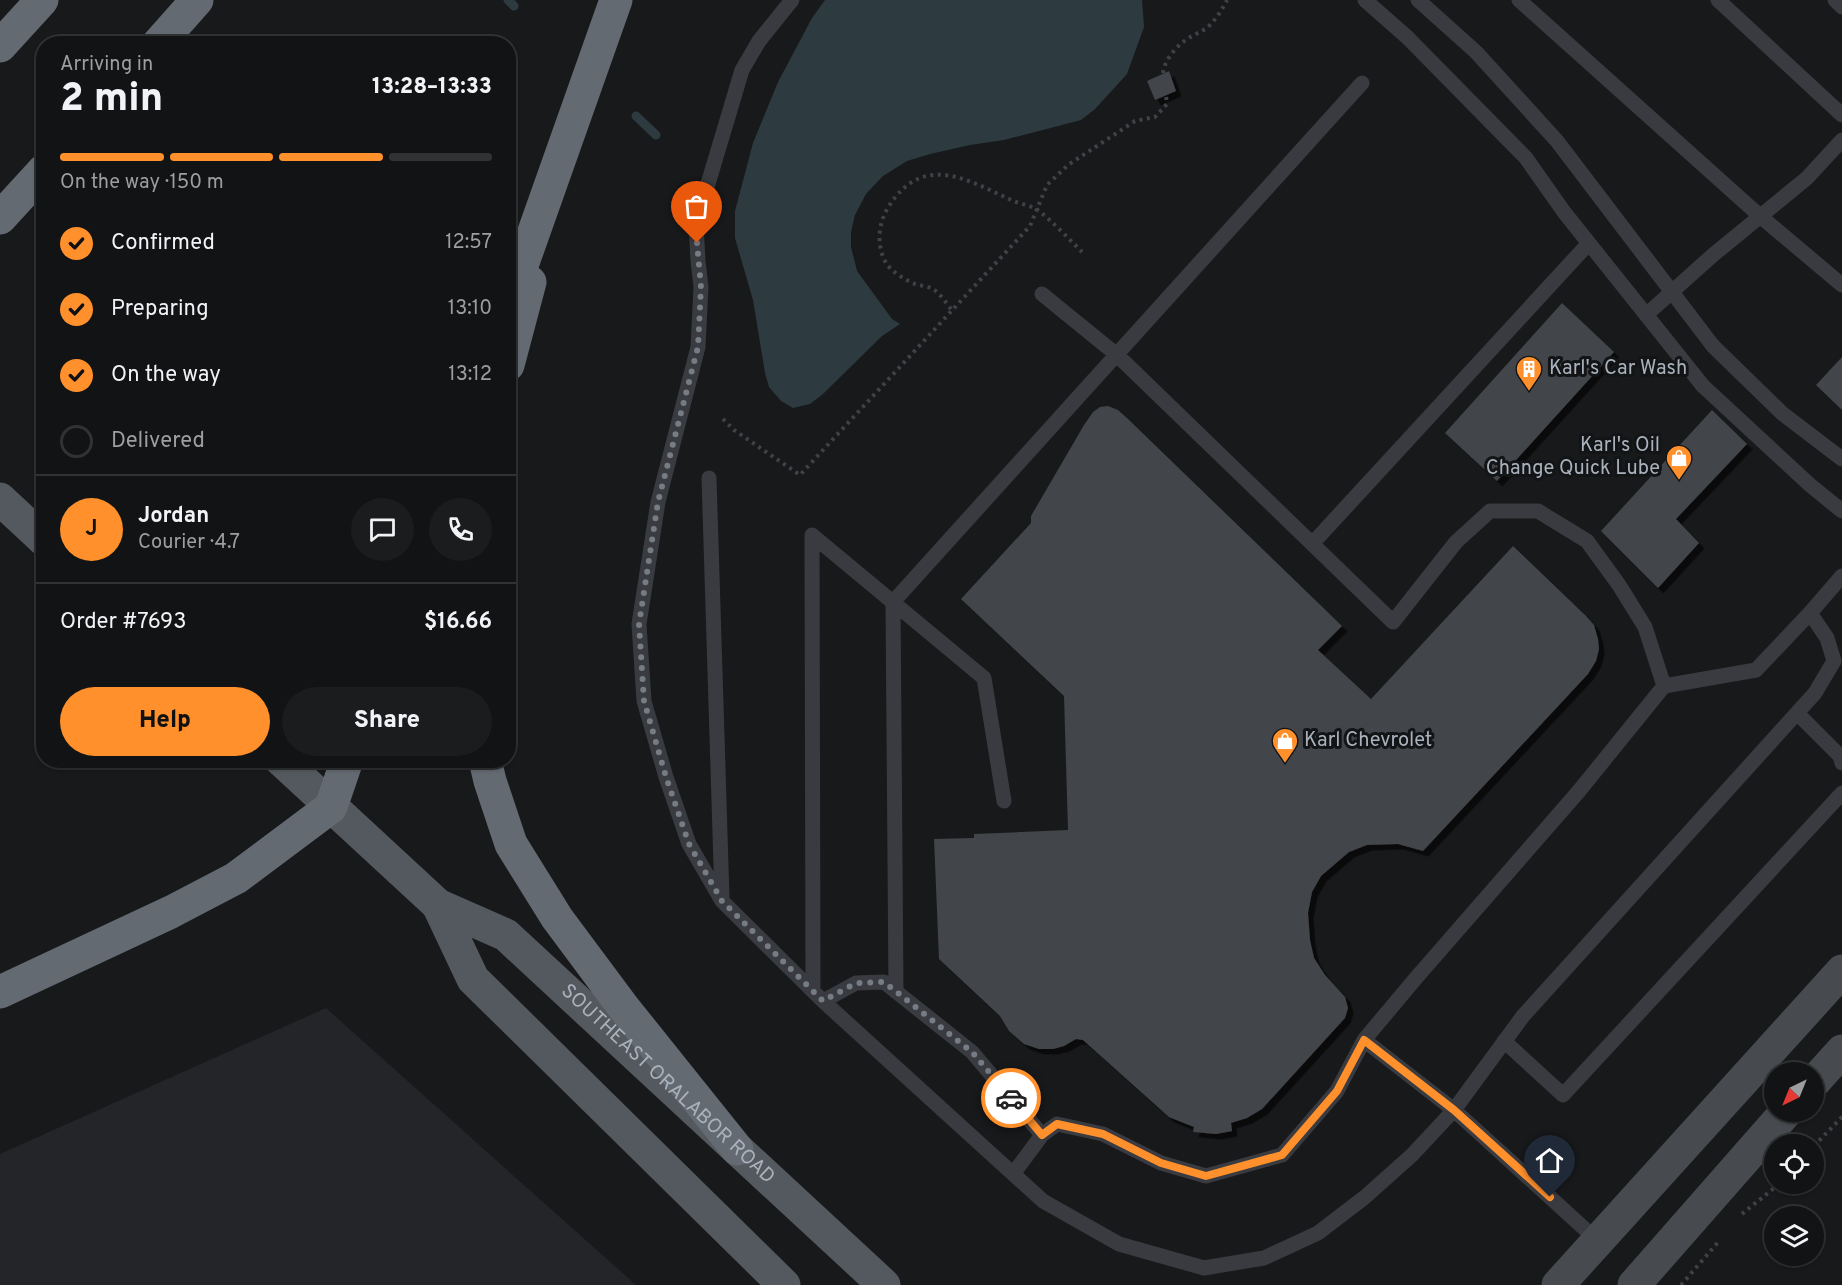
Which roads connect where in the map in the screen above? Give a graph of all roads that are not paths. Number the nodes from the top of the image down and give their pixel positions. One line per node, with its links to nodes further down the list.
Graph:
1 (42, 0): 14 (highway)
2 (197, 0): 13 (highway)
3 (616, 0): 18 (highway)
4 (792, 0): 48 (lane)
5 (1365, 0): 22 (lane)
6 (1418, 0): 12 (lane)
7 (1443, 0): 12 (lane)
8 (1519, 0): 20 (lane)
9 (1718, 0): 16 (lane)
10 (1835, 0): 11 (lane)
11 (1842, 7)
12 (1432, 12): 25 (lane)
13 (165, 36)
14 (0, 46)
15 (1362, 83): 29 (lane)
16 (1842, 115)
17 (1842, 140): 20 (lane)
18 (563, 150): 23 (highway); 28 (highway)
19 (36, 179): 21 (highway)
20 (1760, 216): 24 (lane); 25 (lane)
21 (0, 218)
22 (1589, 243): 27 (lane); 35 (lane)
23 (516, 282)
24 (1842, 285)
25 (1672, 292): 27 (lane); 30 (lane)
26 (1042, 294): 29 (lane)
27 (1646, 315): 33 (lane)
28 (516, 334)
29 (1116, 355): 35 (lane); 37 (lane)
30 (1842, 459)
31 (709, 478): 48 (lane)
32 (0, 499): 34 (main road)
33 (1842, 511)
34 (36, 533)
35 (1312, 544): 39 (lane)
36 (1842, 576): 38 (lane)
37 (893, 603): 46 (lane); 52 (lane); 53 (lane)
38 (1810, 613): 39 (lane); 40 (lane)
39 (1664, 686): 54 (lane)
40 (1797, 714): 41 (lane); 55 (lane)
41 (1842, 763)
42 (290, 768): 47 (main road, SOUTHEAST ORALABOR ROAD)
43 (344, 768): 47 (highway)
44 (487, 768): 61 (highway)
45 (1842, 793): 55 (lane)
46 (1004, 801)
47 (331, 807): 49 (main road, SOUTHEAST ORALABOR ROAD); 51 (highway)
48 (722, 901): 53 (lane)
49 (438, 905): 61 (main road, SOUTHEAST ORALABOR ROAD); 64 (main road, SOUTHEAST ORALABOR ROAD)
50 (1842, 971): 63 (main road)
51 (0, 992)
52 (896, 992): 53 (lane); 60 (lane)
53 (818, 996): 62 (lane)
54 (1364, 1040): 58 (lane); 60 (lane)
55 (1504, 1041): 58 (lane)
56 (1842, 1051): 57 (main road)
57 (1824, 1071)
58 (1454, 1110): 62 (lane); 63 (lane)
59 (1777, 1122): 67 (main road)
60 (1042, 1135): 62 (lane)
61 (737, 1149): 65 (main road, SOUTHEAST ORALABOR ROAD)
62 (1013, 1174)
63 (1598, 1241): 66 (main road)
64 (784, 1285)
65 (884, 1285)
66 (1558, 1285)
67 (1634, 1285)

